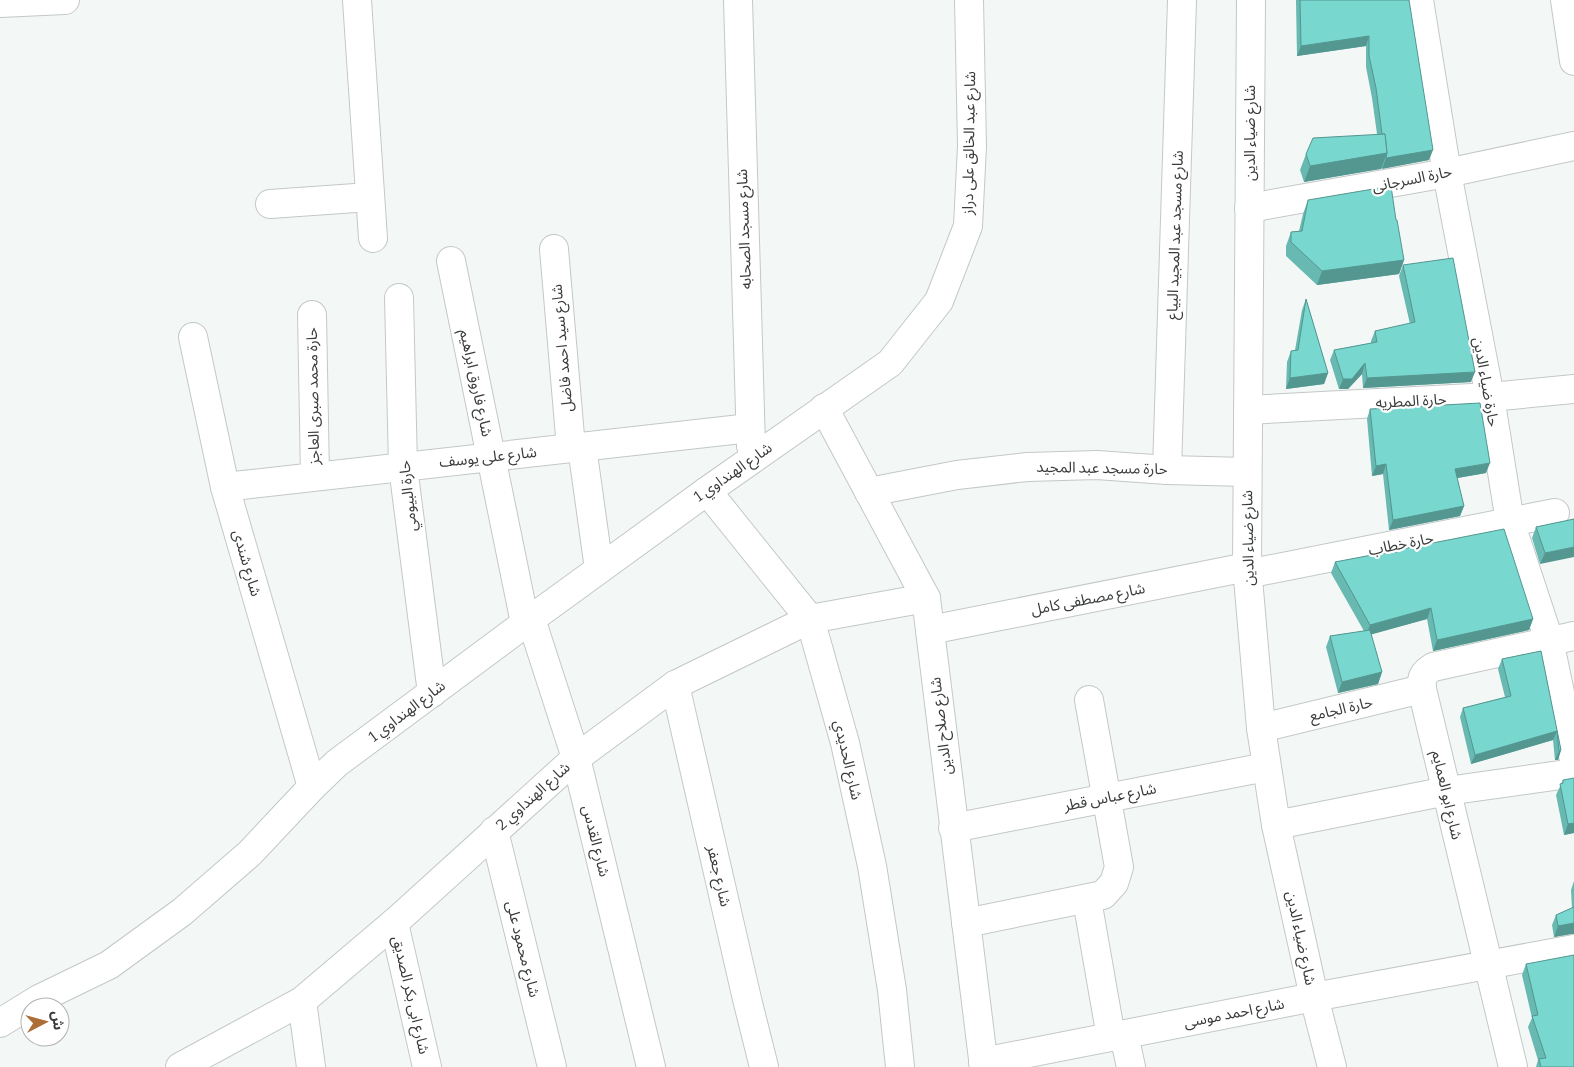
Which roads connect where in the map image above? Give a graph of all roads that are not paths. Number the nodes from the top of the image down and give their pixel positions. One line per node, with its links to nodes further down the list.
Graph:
1 (66, 0): 9 (street)
2 (357, 0): 13 (street)
3 (738, 0): 26 (street, شارع مسجد الصحابه)
4 (969, 0): 24 (street, شارع عبد الخالق على دراز)
5 (1182, 0): 31 (street, شارع مسجد عبد المجيد البياع)
6 (1251, 0): 15 (street, شارع ضياء الدين)
7 (1419, 0): 12 (street, حارة ضياء الدين)
8 (1565, 0): 10 (street)
9 (0, 3)
10 (1574, 61)
11 (1574, 146): 12 (street, حارة السرجانى)
12 (1447, 173): 15 (street, حارة السرجانى); 23 (street, حارة ضياء الدين)
13 (370, 197): 14 (street); 16 (street)
14 (270, 204)
15 (1249, 208): 25 (street, شارع ضياء الدين)
16 (373, 238)
17 (554, 249): 27 (street, شارع سيد احمد فاضل)
18 (452, 260): 28 (street, شارع فاروق ابراهيم)
19 (398, 298): 30 (street, حارة البيومي)
20 (312, 315): 33 (street, حارة محمد صبرى العاجز)
21 (193, 337): 34 (street, شارع شندى)
22 (1574, 389): 23 (street, حارة المطريه)
23 (1490, 397): 25 (street, حارة المطريه); 38 (street, حارة ضياء الدين)
24 (824, 408): 29 (street, شارع الهنداوي 1); 36 (street, شارع صلاح الدين)
25 (1248, 410): 32 (street, شارع ضياء الدين)
26 (750, 428): 27 (street, شارع على يوسف); 29 (street, شارع مسجد الصحابه)
27 (577, 447): 28 (street, شارع على يوسف); 39 (street, شارع سيد احمد فاضل)
28 (492, 457): 30 (street, شارع على يوسف); 43 (street, شارع فاروق ابراهيم)
29 (752, 459): 35 (street, شارع الهنداوي 1)
30 (403, 466): 33 (street, شارع على يوسف); 48 (street, حارة البيومي)
31 (1167, 470): 32 (street, حارة مسجد عبد المجيد); 36 (street, حارة مسجد عبد المجيد)
32 (1247, 472): 40 (street, شارع ضياء الدين)
33 (315, 476): 34 (street, شارع على يوسف)
34 (225, 487): 55 (street, شارع شندى)
35 (707, 491): 39 (street, شارع الهنداوي 1); 42 (street, شارع الحديدي)
36 (869, 492): 41 (street, شارع صلاح الدين)
37 (1555, 513): 38 (street, حارة خطاب)
38 (1510, 522): 40 (street, حارة خطاب); 45 (street, حارة ضياء الدين)
39 (599, 569): 43 (street, شارع الهنداوي 1)
40 (1247, 571): 44 (street, شارع مصطفى كامل); 50 (street, شارع ضياء الدين)
41 (926, 598): 42 (street, شارع الهنداوي 2); 44 (street, شارع صلاح الدين)
42 (810, 619): 46 (street, شارع الهنداوي 2); 77 (street, شارع الحديدي)
43 (528, 621): 48 (street, شارع الهنداوي 1); 51 (street, شارع القدس)
44 (930, 630): 59 (street, شارع صلاح الدين)
45 (1562, 638): 47 (street); 52 (street, حارة ضياء الدين)
46 (675, 685): 51 (street, شارع الهنداوي 2); 76 (street, شارع جعفر)
47 (1422, 689): 50 (street, حارة الجامع); 56 (street, شارع ابو العمايم)
48 (432, 693): 55 (street, شارع الهنداوي 1)
49 (1089, 700): 57 (street)
50 (1260, 728): 53 (street, شارع ضياء الدين)
51 (576, 758): 60 (street, شارع الهنداوي 2); 75 (street, شارع القدس)
52 (1574, 760)
53 (1266, 767): 57 (street, شارع عباس قطر); 58 (street, شارع ضياء الدين)
54 (1574, 773): 56 (street)
55 (312, 787): 68 (street, شارع الهنداوي 1)
56 (1447, 791): 58 (street); 65 (street, شارع ابو العمايم)
57 (1106, 798): 59 (street, شارع عباس قطر); 61 (street)
58 (1276, 825): 66 (street, شارع ضياء الدين)
59 (953, 828): 63 (street, شارع صلاح الدين)
60 (494, 831): 62 (street, شارع الهنداوي 2); 74 (street, شارع محمود على)
61 (1087, 900): 63 (street); 69 (street)
62 (394, 923): 67 (street, شارع الهنداوي 2); 73 (street, شارع ابى بكر الصديق)
63 (966, 924): 70 (street, شارع صلاح الدين)
64 (1574, 948): 65 (street, شارع احمد موسى)
65 (1488, 964): 66 (street, شارع احمد موسى); 80 (street, شارع ابو العمايم)
66 (1314, 997): 69 (street, شارع احمد موسى); 79 (street, شارع ضياء الدين)
67 (302, 1001): 71 (street, شارع الهنداوي 2); 72 (street)
68 (0, 1023)
69 (1117, 1036): 70 (street, شارع احمد موسى); 78 (street)
70 (983, 1065)
71 (180, 1067)
72 (311, 1067)
73 (427, 1067)
74 (552, 1067)
75 (651, 1067)
76 (764, 1067)
77 (900, 1067)
78 (1131, 1067)
79 (1332, 1067)
80 (1513, 1067)

